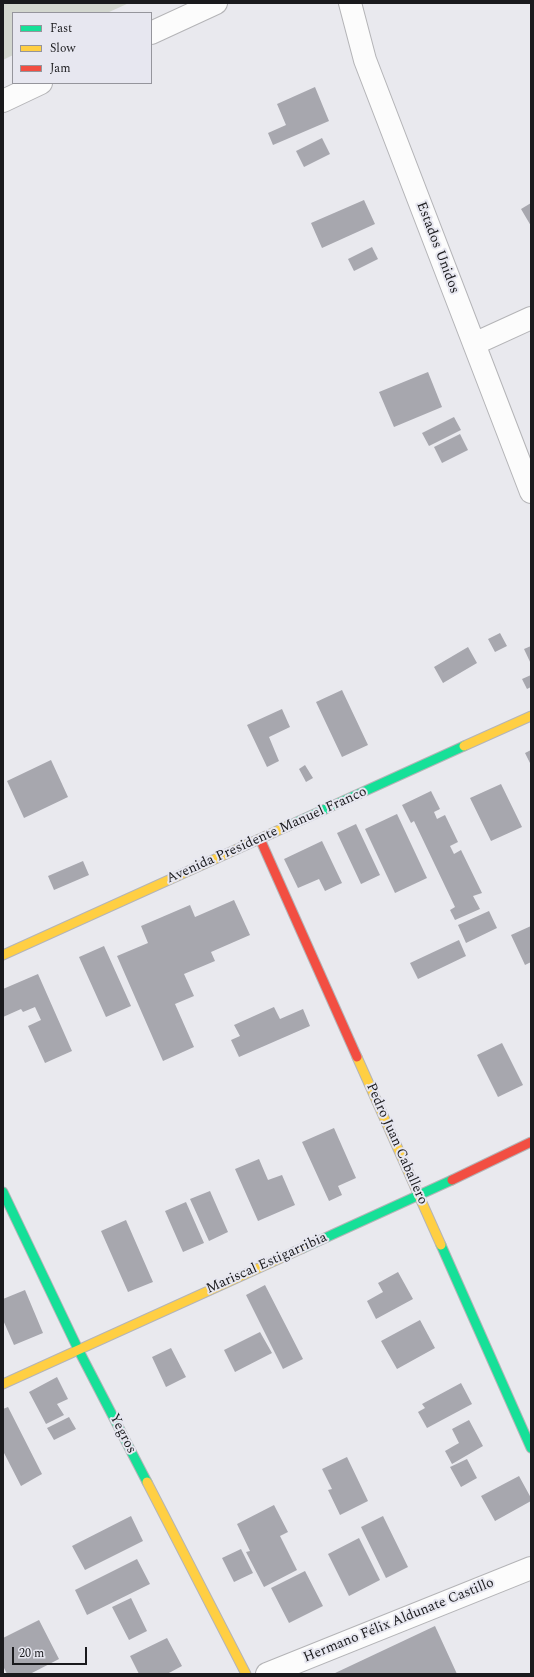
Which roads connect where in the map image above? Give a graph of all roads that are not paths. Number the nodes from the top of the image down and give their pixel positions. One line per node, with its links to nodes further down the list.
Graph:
1 (216, 3): 3 (street)
2 (350, 3): 7 (street, Estados Unidos)
3 (152, 33)
4 (39, 84): 5 (street)
5 (3, 101)
6 (531, 318): 7 (street)
7 (474, 344): 8 (street, Estados Unidos)
8 (531, 492)
9 (531, 716): 10 (street, Avenida Presidente Manuel Franco)
10 (260, 839): 11 (street, Avenida Presidente Manuel Franco); 14 (street, Pedro Juan Caballero)
11 (3, 955)
12 (531, 1142): 14 (street, Mariscal Estigarribia)
13 (3, 1192): 15 (street, Yegros)
14 (419, 1196): 15 (street, Mariscal Estigarribia); 17 (street, Pedro Juan Caballero)
15 (78, 1349): 16 (street, Mariscal Estigarribia); 19 (street, Yegros)
16 (3, 1384)
17 (531, 1448)
18 (531, 1568): 20 (street, Hermano Félix Aldunate Castillo)
19 (246, 1674)
20 (267, 1674)

